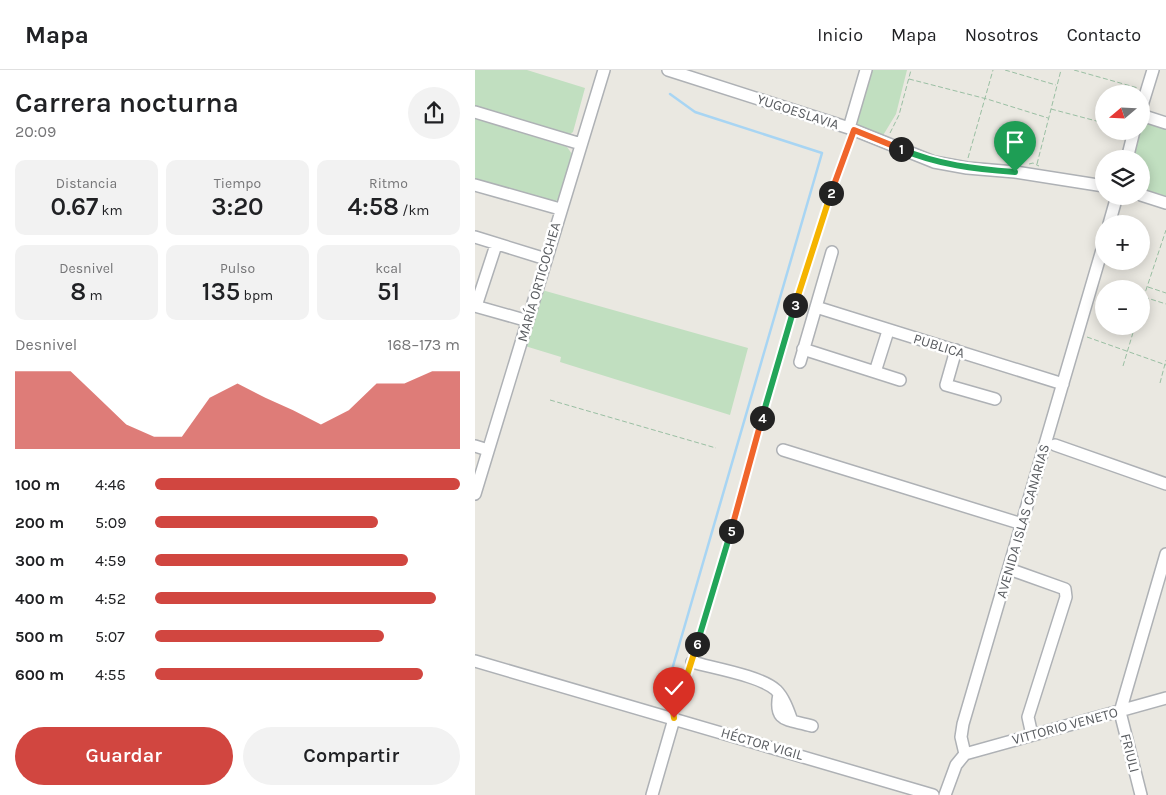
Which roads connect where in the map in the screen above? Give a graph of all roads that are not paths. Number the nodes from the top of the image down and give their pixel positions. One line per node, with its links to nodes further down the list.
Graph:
1 (603, 70): 10 (street, MARÍA ORTICOCHEA)
2 (668, 70): 9 (street, YUGOESLAVIA)
3 (866, 70): 9 (street)
4 (1153, 70): 5 (street)
5 (1149, 85)
6 (475, 112): 10 (street)
7 (1150, 118): 8 (street)
8 (1166, 122)
9 (851, 129): 12 (street, YUGOESLAVIA)
10 (581, 144): 15 (street, MARÍA ORTICOCHEA)
11 (475, 185): 15 (street)
12 (1095, 185)
13 (1150, 198): 14 (street)
14 (1166, 203)
15 (560, 210): 19 (street, MARÍA ORTICOCHEA)
16 (475, 237): 17 (street)
17 (496, 245): 19 (street); 21 (street)
18 (832, 252): 22 (street)
19 (546, 259): 23 (street, MARÍA ORTICOCHEA)
20 (1096, 270): 30 (street, AVENIDA ISLAS CANARIAS)
21 (475, 306): 23 (street)
22 (816, 307): 24 (street, PUBLICA); 25 (street)
23 (528, 321): 34 (street, MARÍA ORTICOCHEA)
24 (888, 331): 26 (street, PUBLICA); 28 (street)
25 (803, 349): 27 (street); 28 (street)
26 (956, 350): 30 (street, PUBLICA); 31 (street)
27 (800, 362)
28 (875, 372): 29 (street)
29 (900, 380)
30 (1063, 384): 38 (street, AVENIDA ISLAS CANARIAS)
31 (995, 399)
32 (1055, 445): 36 (street)
33 (475, 446): 34 (street)
34 (488, 450): 37 (street, MARÍA ORTICOCHEA)
35 (783, 450): 38 (street)
36 (1166, 484)
37 (475, 494)
38 (1022, 524): 40 (street, AVENIDA ISLAS CANARIAS)
39 (1166, 554): 44 (street)
40 (1009, 569): 47 (street); 48 (street, AVENIDA ISLAS CANARIAS)
41 (475, 661): 45 (street, HÉCTOR VIGIL)
42 (692, 662): 46 (street)
43 (1166, 698): 44 (street, VITTORIO VENETO)
44 (1120, 712): 47 (street, VITTORIO VENETO); 52 (street, FRIULI)
45 (674, 718): 49 (street); 50 (street, HÉCTOR VIGIL)
46 (811, 726)
47 (1032, 735): 48 (street, VITTORIO VENETO)
48 (965, 754): 51 (street)
49 (652, 795)
50 (933, 795)
51 (945, 795)
52 (1141, 795)

